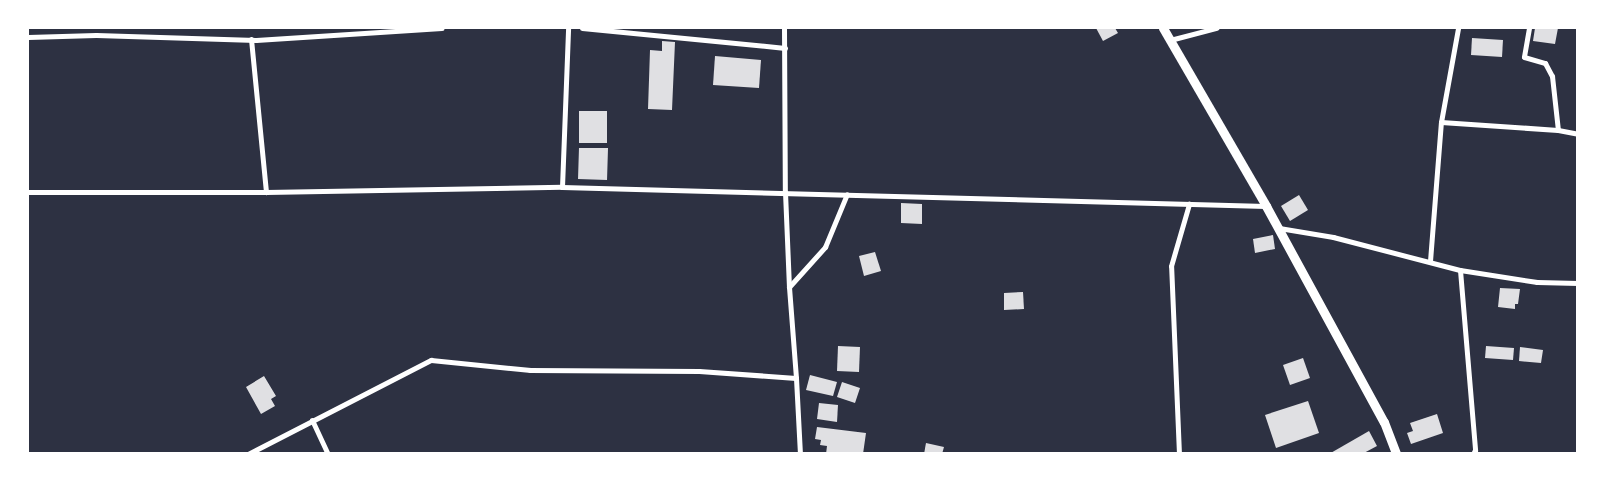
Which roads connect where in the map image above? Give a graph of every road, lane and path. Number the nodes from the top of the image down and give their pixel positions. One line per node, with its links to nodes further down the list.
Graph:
1 (442, 28): 10 (street)
2 (568, 28): 16 (street)
3 (582, 28): 12 (street)
4 (784, 28): 12 (street)
5 (1162, 28): 11 (street)
6 (1216, 28): 11 (street)
7 (1458, 28): 13 (street)
8 (1529, 28): 14 (street)
9 (28, 37): 10 (street)
10 (251, 39): 18 (street)
11 (1170, 40): 22 (street)
12 (785, 48): 19 (street)
13 (1441, 122): 14 (street); 24 (street)
14 (1558, 130): 15 (street)
15 (1578, 134)
16 (562, 187): 18 (street); 19 (street)
17 (28, 192): 18 (street)
18 (266, 192)
19 (785, 192): 20 (street); 27 (street)
20 (847, 194): 21 (street); 27 (street)
21 (1188, 204): 22 (street); 33 (street)
22 (1266, 206): 23 (street)
23 (1277, 228): 24 (street); 34 (street)
24 (1430, 261): 25 (street)
25 (1460, 270): 26 (street); 35 (street)
26 (1578, 283)
27 (789, 287): 28 (street)
28 (796, 378): 29 (street); 32 (street)
29 (312, 420): 30 (street); 31 (street)
30 (248, 454)
31 (328, 454)
32 (800, 454)
33 (1179, 454)
34 (1396, 454)
35 (1473, 454)

